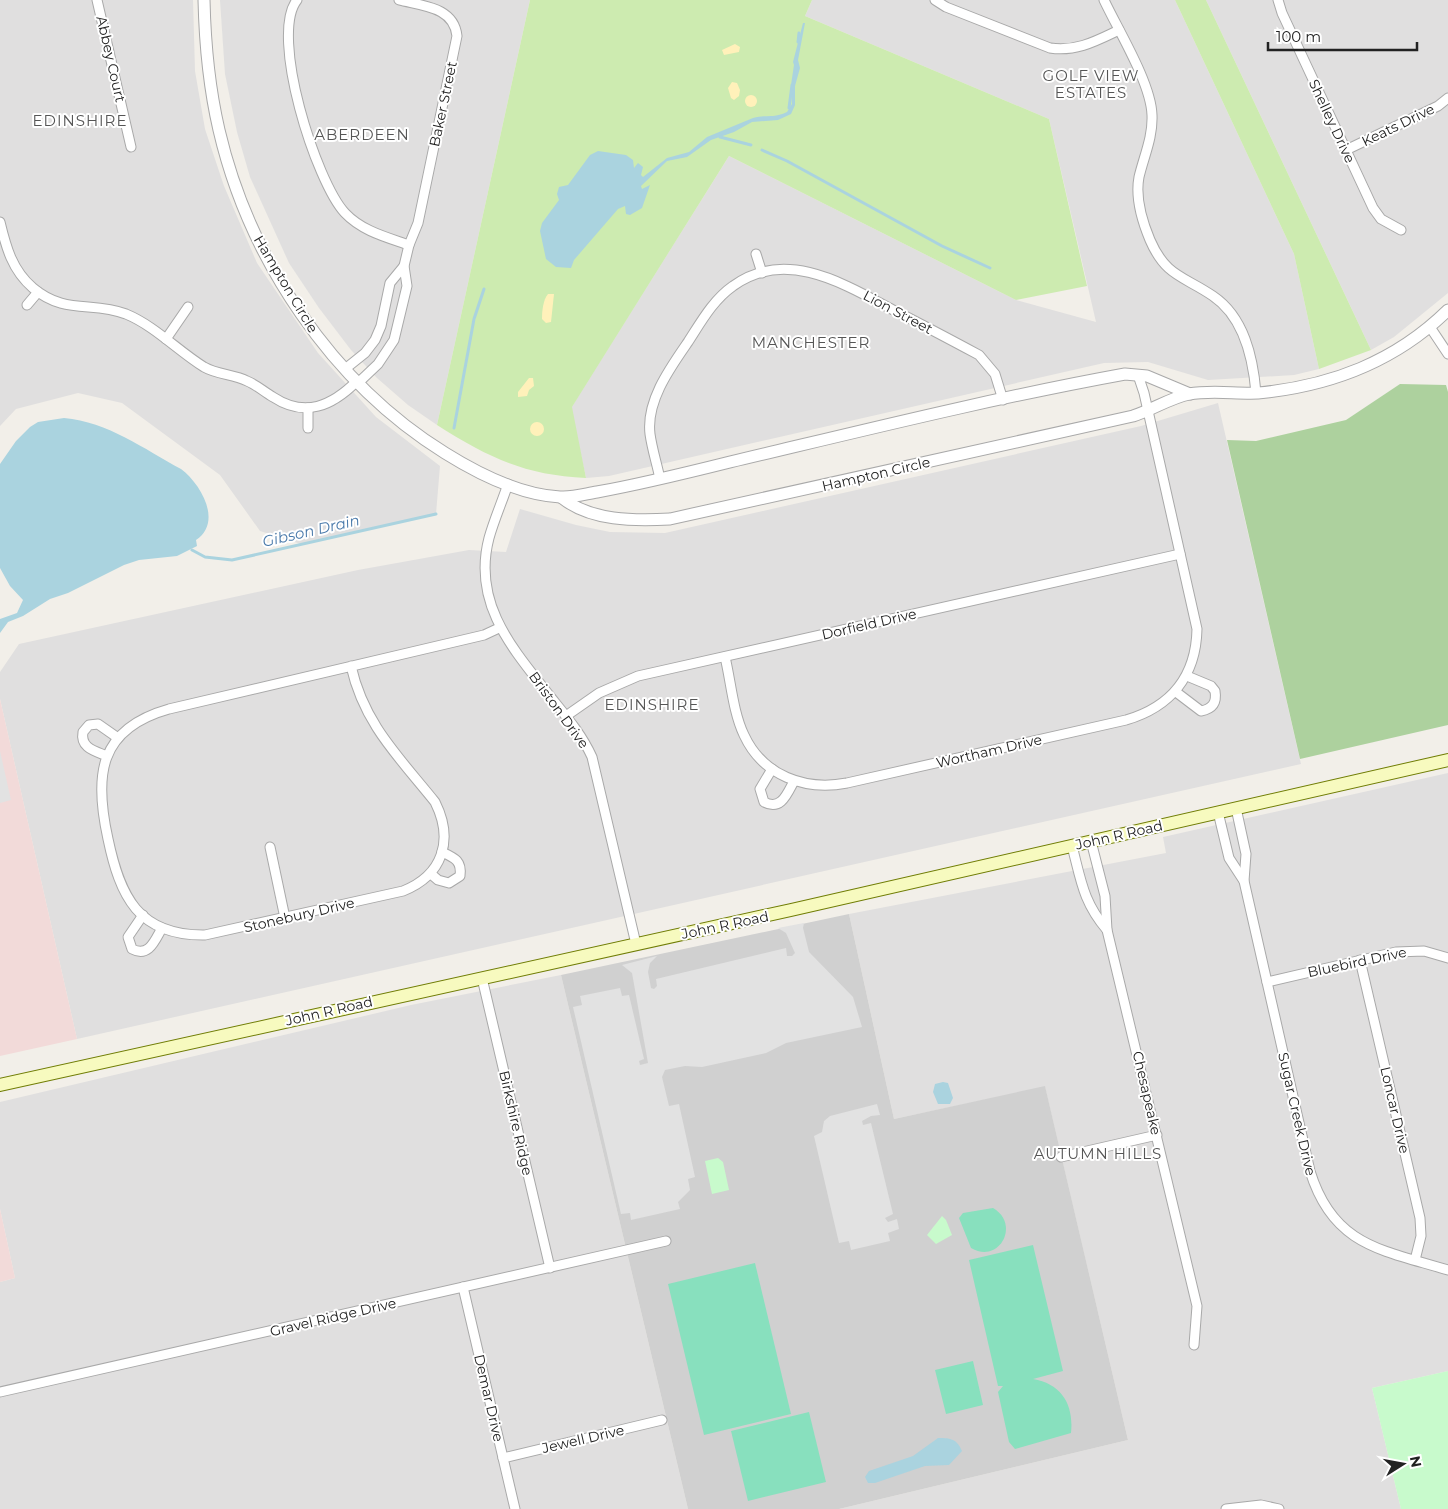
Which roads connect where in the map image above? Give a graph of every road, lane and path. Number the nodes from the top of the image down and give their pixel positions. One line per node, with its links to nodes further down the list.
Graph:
1 (97, 0): 10 (street, Abbey Court)
2 (204, 0): 27 (street, Hampton Circle)
3 (297, 0): 14 (street)
4 (399, 0): 14 (street, Baker Street)
5 (935, 0): 8 (street)
6 (1104, 0): 8 (street)
7 (1278, 0): 11 (street, Shelley Drive)
8 (1119, 30): 30 (street)
9 (1448, 98): 11 (street, Keats Drive)
10 (131, 147)
11 (1346, 150): 13 (street, Shelley Drive)
12 (0, 222): 18 (street)
13 (1401, 230)
14 (409, 245): 16 (street, Baker Street)
15 (756, 254): 17 (street)
16 (404, 266): 22 (street, Baker Street); 24 (street, Baker Street)
17 (762, 272): 32 (street, Lion Street); 36 (street, Lion Street)
18 (38, 292): 19 (street); 25 (street)
19 (27, 305)
20 (188, 307): 25 (street)
21 (1448, 310): 23 (street, Hampton Circle)
22 (381, 326): 24 (street); 27 (street, Baker Street)
23 (1430, 327): 26 (street); 30 (street, Hampton Circle)
24 (397, 332): 29 (street, Baker Street)
25 (166, 339): 33 (street)
26 (1448, 354)
27 (345, 369): 29 (street, Hampton Circle)
28 (1138, 375): 31 (street, Hampton Circle); 32 (street, Hampton Circle); 34 (street, Wortham Drive)
29 (358, 382): 33 (street, Baker Street); 37 (street, Hampton Circle)
30 (1256, 393): 31 (street, Hampton Circle)
31 (1190, 394): 34 (street, Hampton Circle)
32 (1003, 400): 36 (street, Hampton Circle)
33 (308, 408): 35 (street)
34 (1147, 411): 38 (street, Hampton Circle); 39 (street, Wortham Drive)
35 (308, 428)
36 (660, 479): 38 (street, Hampton Circle)
37 (508, 484): 38 (street, Hampton Circle); 40 (street, Briston Drive)
38 (562, 498)
39 (1180, 554): 41 (street, Dorfield Drive); 43 (street, Wortham Drive)
40 (499, 628): 42 (street, Stonebury Drive); 45 (street, Briston Drive)
41 (725, 656): 45 (street, Dorfield Drive); 49 (street, Wortham Drive)
42 (351, 666): 46 (street, Stonebury Drive); 56 (street)
43 (1187, 676): 44 (street, Wortham Drive); 44 (street)
44 (1176, 692): 50 (street, Wortham Drive)
45 (566, 716): 63 (street, Briston Drive)
46 (118, 738): 47 (street, Stonebury Drive); 47 (street)
47 (107, 756): 59 (street, Stonebury Drive)
48 (1448, 760): 51 (main road, John R Road)
49 (772, 769): 50 (street, Wortham Drive); 50 (street)
50 (794, 781)
51 (1236, 808): 52 (main road, John R Road); 58 (street, Sugar Creek Drive)
52 (1218, 812): 53 (main road, John R Road); 58 (street, Sugar Creek Drive)
53 (1091, 841): 54 (main road, John R Road); 62 (street, Chesapeake)
54 (1072, 846): 62 (street, Chesapeake); 63 (main road, John R Road)
55 (270, 847): 60 (street)
56 (442, 852): 57 (street); 57 (street)
57 (431, 874): 60 (street, Stonebury Drive)
58 (1244, 881): 67 (street, Sugar Creek Drive)
59 (143, 915): 61 (street, Stonebury Drive); 61 (street)
60 (285, 918): 61 (street, Stonebury Drive)
61 (162, 928)
62 (1108, 930): 69 (street, Chesapeake)
63 (636, 944): 66 (main road, John R Road)
64 (1448, 958): 65 (street, Bluebird Drive)
65 (1360, 960): 67 (street, Bluebird Drive); 72 (street, Loncar Drive)
66 (482, 978): 68 (main road, John R Road); 73 (street, Birkshire Ridge)
67 (1266, 982): 72 (street, Sugar Creek Drive)
68 (0, 1085)
69 (1157, 1135): 70 (street); 76 (street, Chesapeake)
70 (1060, 1157)
71 (666, 1242): 73 (street, Gravel Ridge Drive)
72 (1415, 1260): 74 (street, Sugar Creek Drive)
73 (550, 1268): 75 (street, Gravel Ridge Drive)
74 (1448, 1270)
75 (464, 1287): 77 (street, Gravel Ridge Drive); 79 (street, Demar Drive)
76 (1194, 1344)
77 (0, 1392)
78 (662, 1420): 79 (street, Jewell Drive)
79 (503, 1458): 80 (street, Demar Drive)
80 (515, 1509)
81 (1226, 1509): 82 (street)
82 (1279, 1509)

